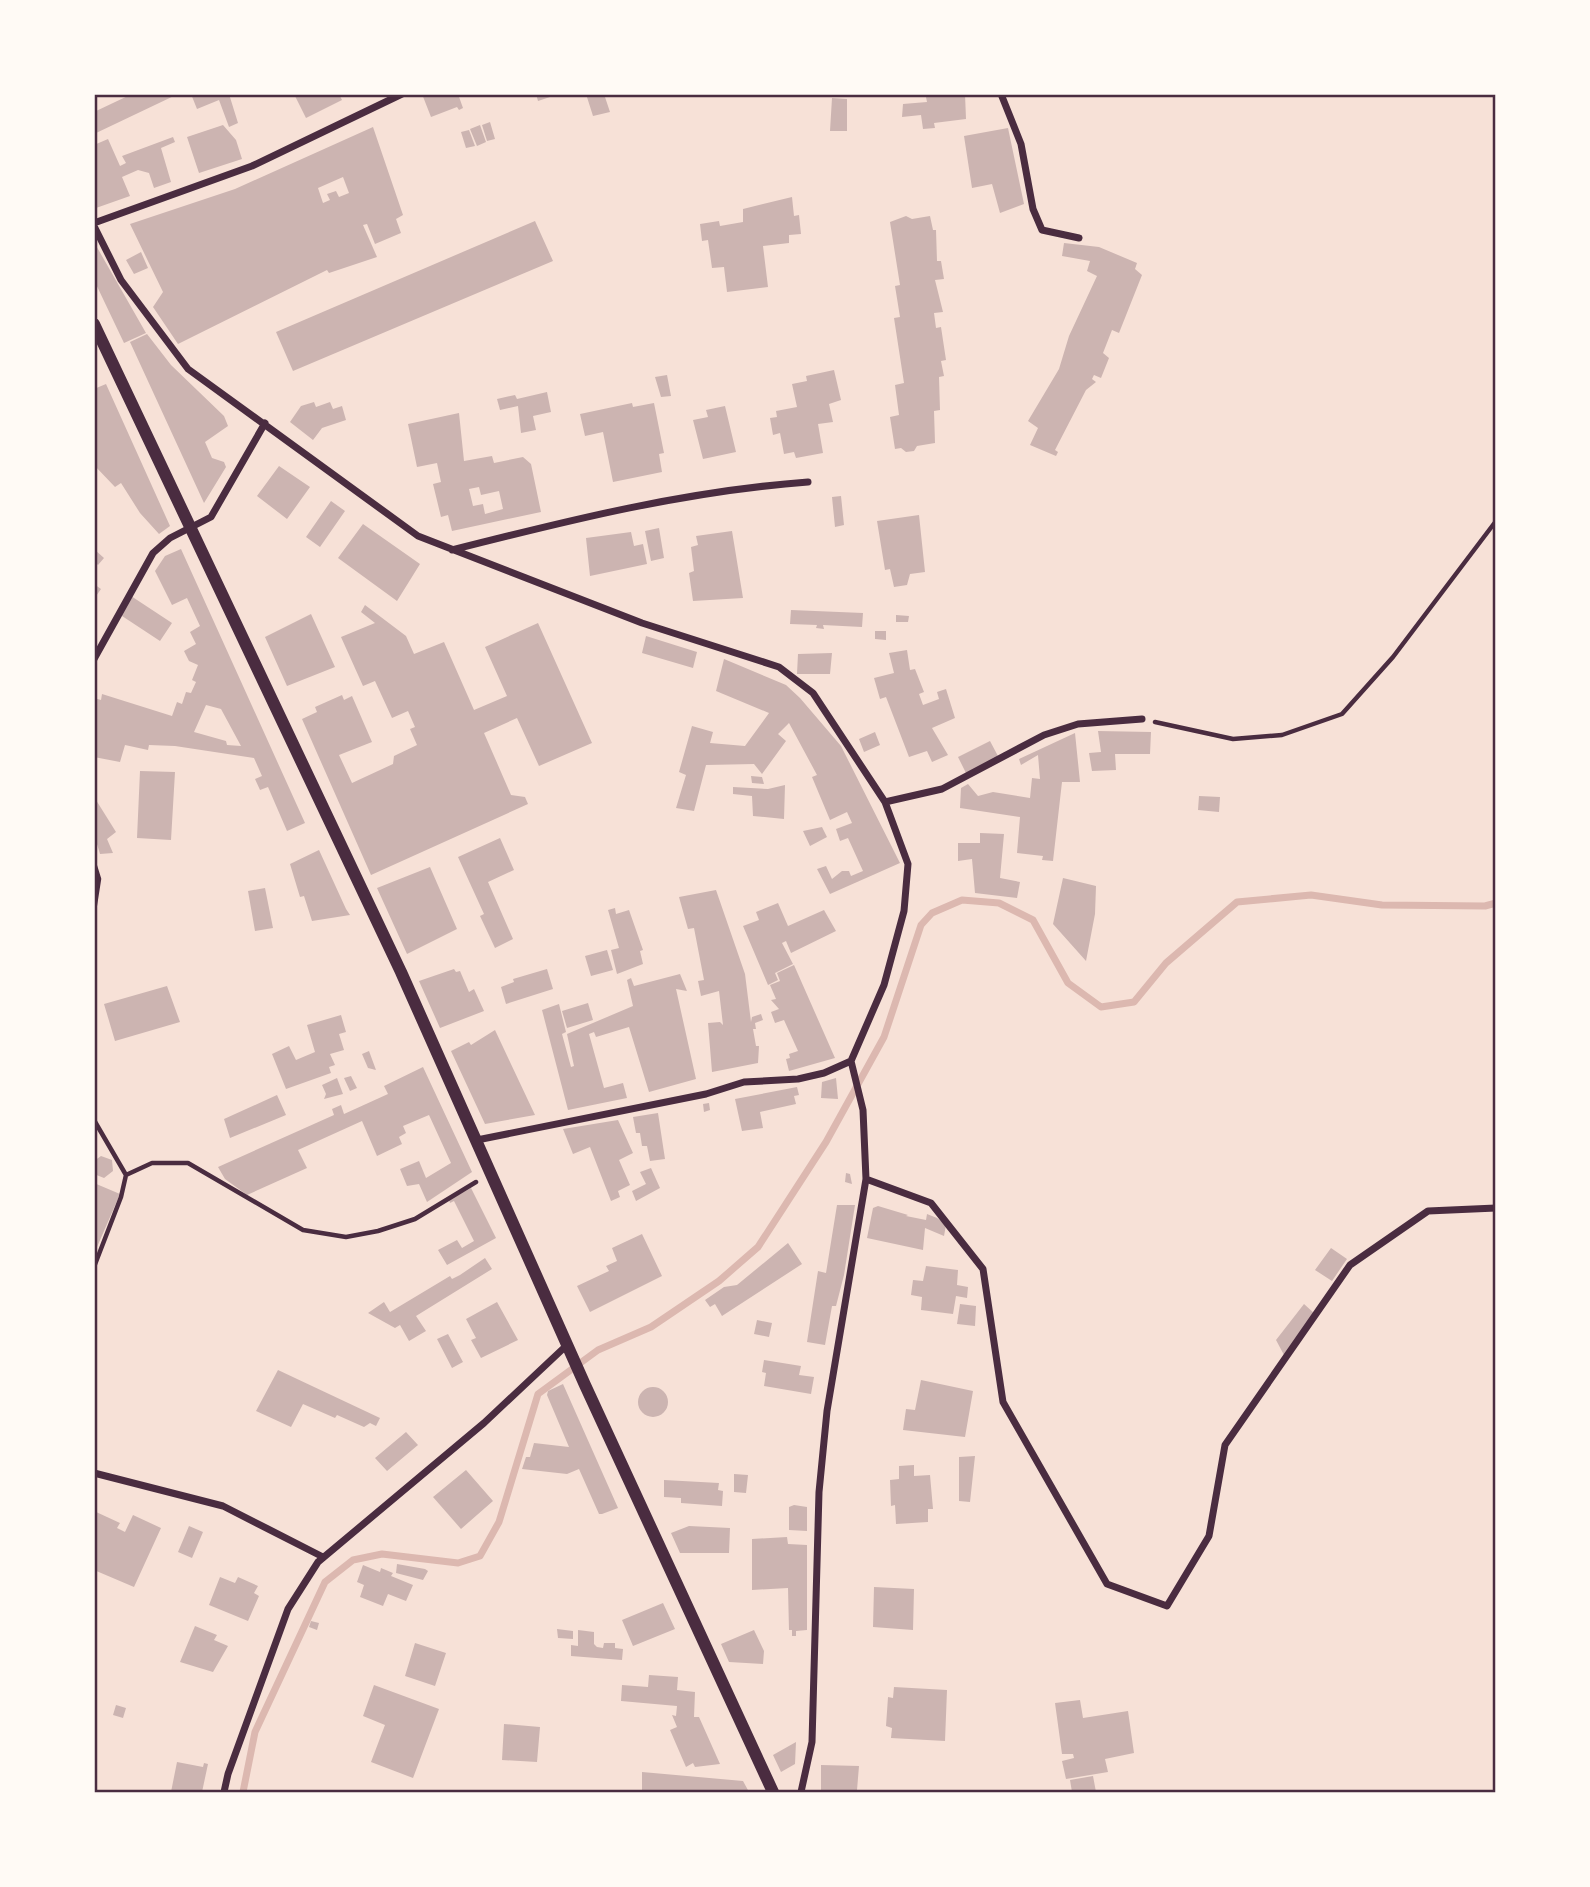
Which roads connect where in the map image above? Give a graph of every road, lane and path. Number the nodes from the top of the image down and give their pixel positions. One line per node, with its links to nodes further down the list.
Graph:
1 (402, 94): 3 (street)
2 (1001, 94): 4 (street)
3 (94, 225): 6 (street)
4 (1079, 238)
5 (94, 324): 9 (street)
6 (265, 423): 9 (street); 10 (street)
7 (808, 482): 10 (street)
8 (1496, 521): 12 (path)
9 (191, 529): 11 (street); 18 (street)
10 (451, 550): 13 (street)
11 (94, 659)
12 (1142, 719): 13 (street)
13 (885, 802): 16 (street)
14 (94, 863): 15 (path)
15 (94, 911)
16 (851, 1061): 18 (street); 21 (street)
17 (94, 1120): 20 (path)
18 (477, 1140): 19 (street)
19 (491, 1173): 20 (path); 24 (street)
20 (126, 1175): 23 (path)
21 (866, 1179): 22 (street); 29 (street)
22 (1496, 1208)
23 (94, 1267)
24 (567, 1345): 26 (street); 28 (street)
25 (94, 1473): 26 (street)
26 (323, 1557): 27 (street)
27 (224, 1793)
28 (773, 1793)
29 (801, 1793)

